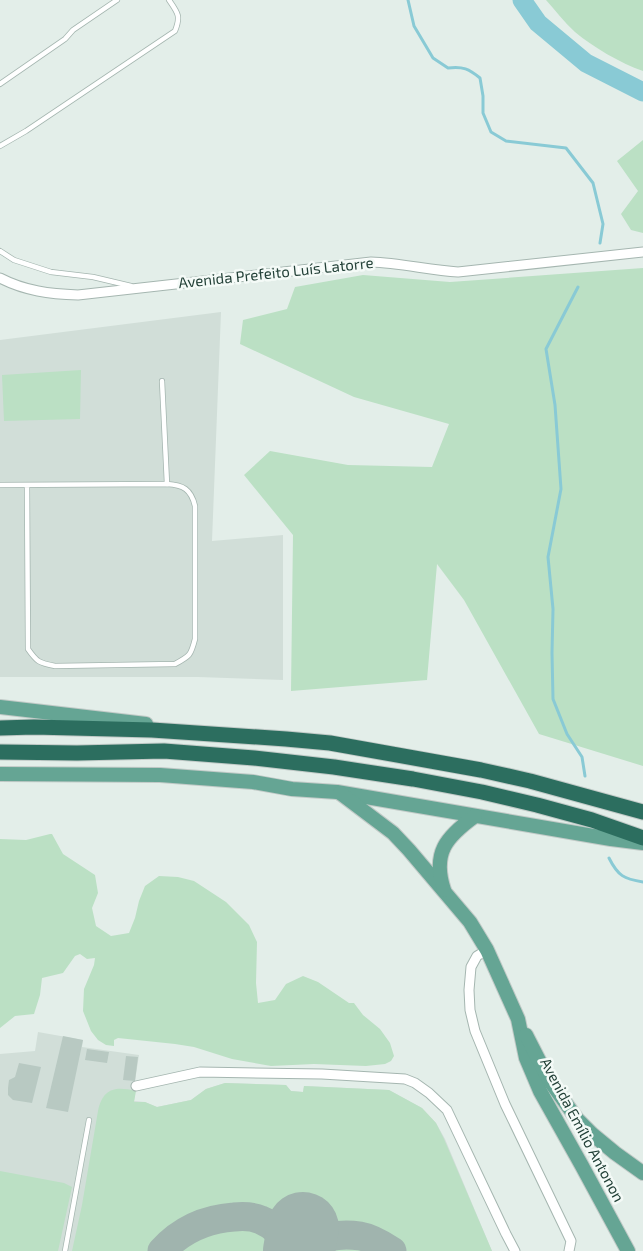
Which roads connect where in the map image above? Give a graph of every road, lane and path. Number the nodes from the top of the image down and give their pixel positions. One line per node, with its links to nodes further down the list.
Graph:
1 (117, 0): 3 (lane)
2 (170, 0): 4 (lane)
3 (0, 84)
4 (0, 146)
5 (0, 251): 8 (lane)
6 (643, 252): 8 (street, Avenida Prefeito Luís Latorre)
7 (0, 278): 8 (street, Avenida Prefeito Luís Latorre)
8 (140, 288)
9 (162, 381): 10 (lane)
10 (166, 484): 12 (lane); 12 (lane)
11 (0, 485): 12 (lane)
12 (27, 485)
13 (0, 707): 15 (main road)
14 (0, 728): 15 (highway)
15 (226, 735): 18 (highway)
16 (0, 752): 23 (highway)
17 (0, 774): 19 (main road)
18 (530, 781): 20 (highway); 21 (highway)
19 (337, 792): 22 (main road); 25 (main road, Avenida Emílio Antonon)
20 (643, 805)
21 (643, 812)
22 (475, 816): 24 (main road); 25 (main road)
23 (643, 838)
24 (643, 843)
25 (444, 891): 26 (main road, Avenida Emílio Antonon)
26 (487, 950): 27 (main road, Avenida Emílio Antonon); 33 (street)
27 (518, 1019): 30 (main road); 34 (main road, Avenida Emílio Antonon)
28 (136, 1086): 32 (street)
29 (89, 1120): 31 (lane)
30 (643, 1173)
31 (65, 1251)
32 (515, 1251)
33 (569, 1251)
34 (628, 1251)

